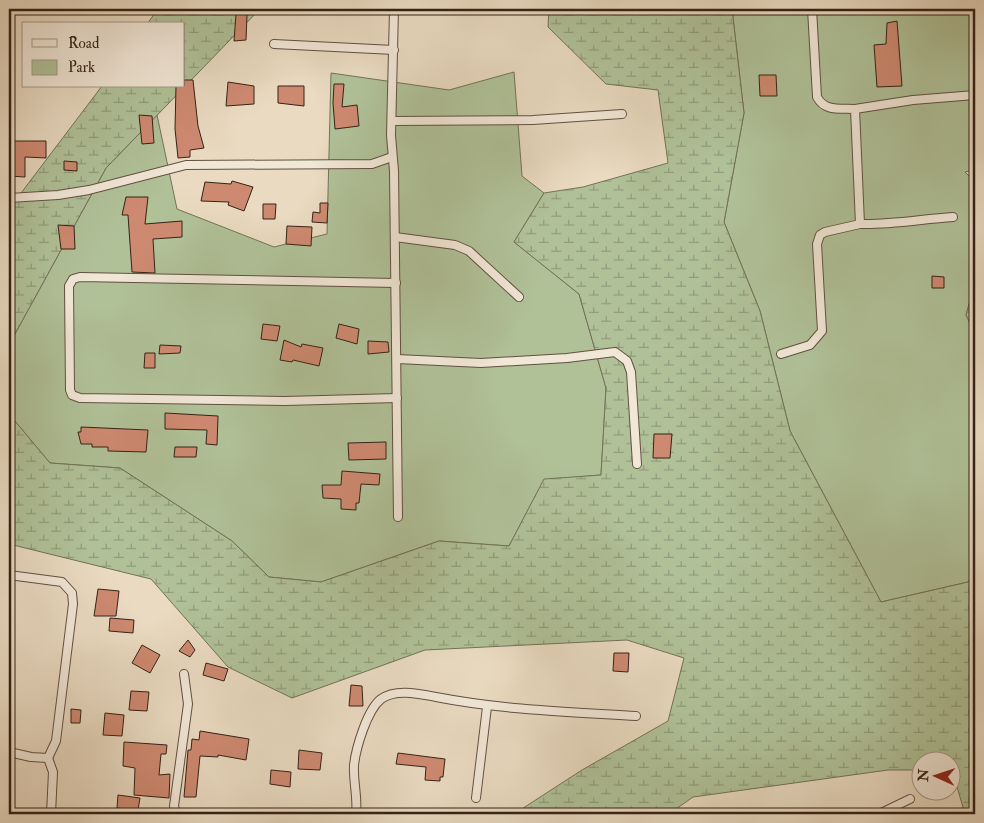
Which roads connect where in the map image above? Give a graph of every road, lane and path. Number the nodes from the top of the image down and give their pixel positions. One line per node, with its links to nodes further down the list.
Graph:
1 (394, 9): 4 (street)
2 (812, 9): 6 (street)
3 (274, 44): 4 (street)
4 (394, 50): 8 (street)
5 (975, 95): 6 (street)
6 (855, 108): 12 (street)
7 (622, 114): 8 (street)
8 (392, 121): 9 (street)
9 (392, 157): 10 (street); 13 (street)
10 (9, 198)
11 (953, 217): 12 (street)
12 (860, 224): 16 (street)
13 (395, 237): 14 (street); 15 (street)
14 (396, 283): 17 (street); 18 (street)
15 (519, 297)
16 (781, 354)
17 (397, 359): 18 (street); 19 (street)
18 (397, 398): 20 (street)
19 (637, 464)
20 (398, 517)
21 (9, 575): 26 (street)
22 (184, 674): 30 (street)
23 (487, 707): 24 (street); 27 (street); 31 (street)
24 (636, 716)
25 (9, 752): 26 (street)
26 (48, 758): 29 (street)
27 (476, 798)
28 (910, 799): 32 (street)
29 (51, 814)
30 (176, 814)
31 (356, 814)
32 (879, 814)

